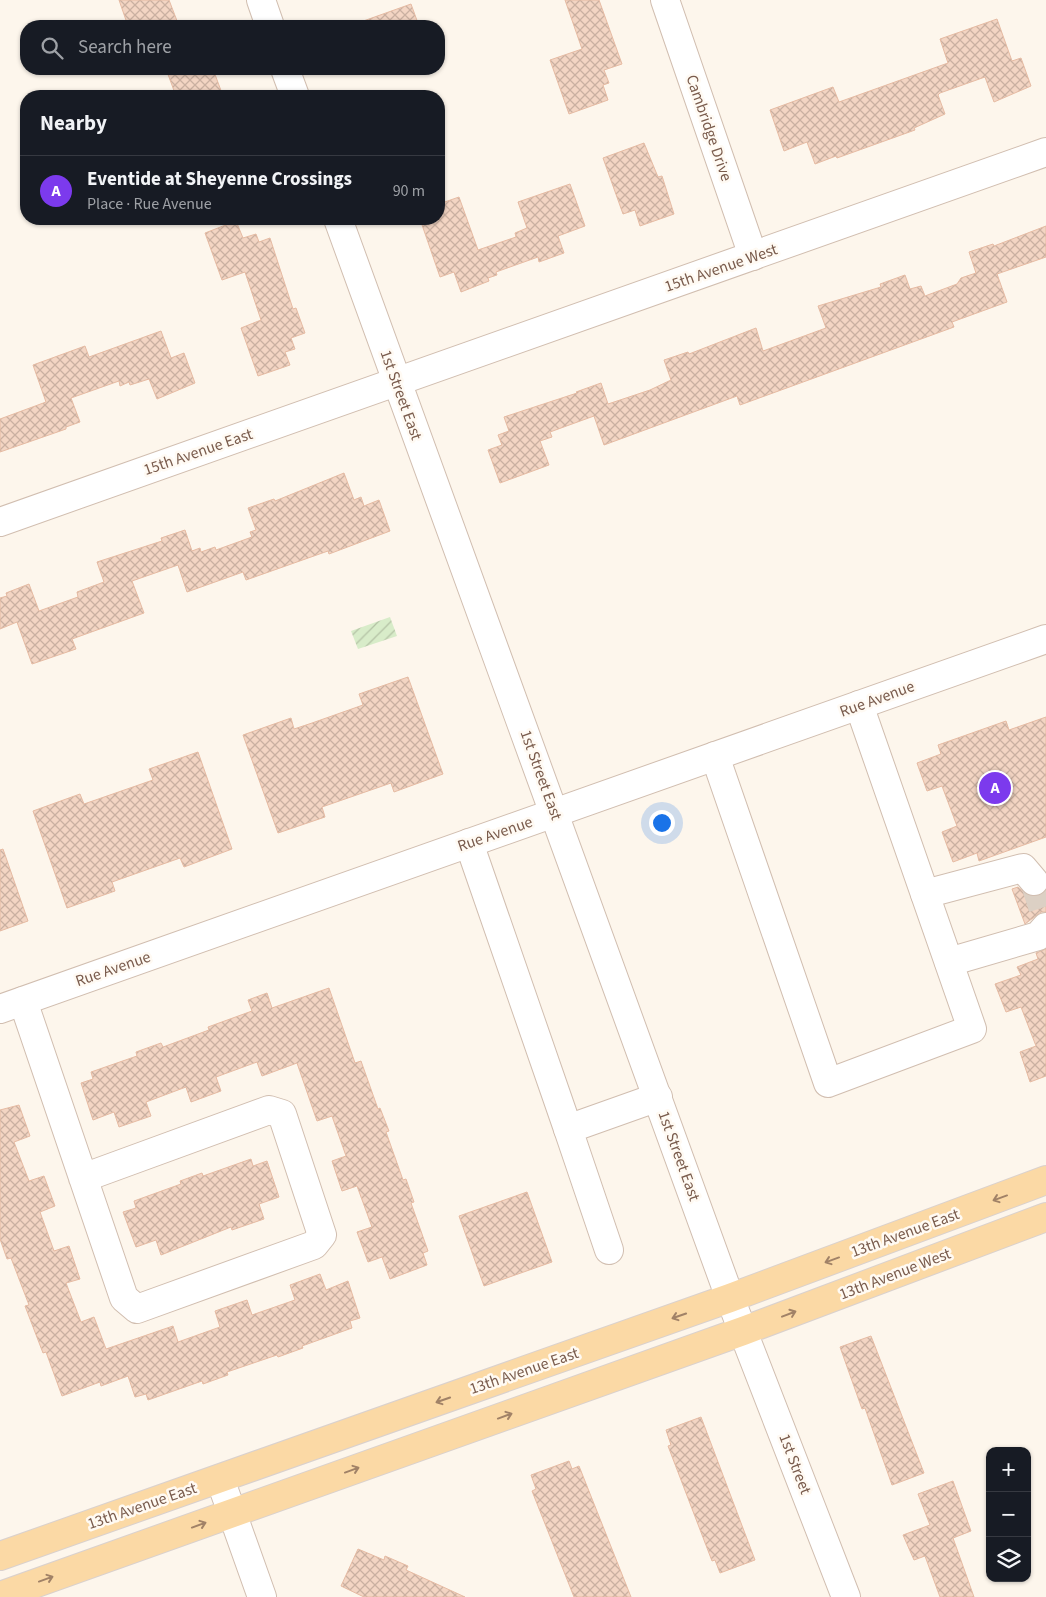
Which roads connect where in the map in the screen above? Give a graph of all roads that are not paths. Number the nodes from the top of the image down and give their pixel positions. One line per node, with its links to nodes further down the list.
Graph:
1 (261, 0): 3 (street)
2 (666, 0): 8 (street, Cambridge Drive)
3 (268, 20)
4 (287, 75): 5 (street)
5 (293, 90)
6 (1046, 152): 8 (street, 15th Avenue West)
7 (340, 225): 9 (street, 1st Street East)
8 (754, 256): 9 (street, 15th Avenue West)
9 (396, 382): 10 (street, 15th Avenue East); 14 (street, 1st Street East)
10 (0, 522)
11 (1046, 639): 12 (street, Rue Avenue)
12 (859, 705): 13 (street, Rue Avenue); 17 (street)
13 (715, 756): 14 (street, Rue Avenue); 19 (street)
14 (555, 813): 15 (street, Rue Avenue); 21 (street, 1st Street East)
15 (469, 843): 20 (street, Rue Avenue); 22 (street)
16 (1034, 881): 17 (street)
17 (925, 894): 19 (street)
18 (1046, 927): 19 (street)
19 (948, 962)
20 (12, 1005): 23 (street)
21 (658, 1097): 22 (street); 27 (street, 1st Street East)
22 (568, 1129): 26 (street)
23 (83, 1178): 23 (street)
24 (1046, 1180): 27 (main road, 13th Avenue East, one-way to 27)
25 (1046, 1217): 28 (main road, 13th Avenue West, one-way to 25)
26 (609, 1250)
27 (730, 1298): 28 (street, 1st Street East); 29 (main road, 13th Avenue East, one-way to 29)
28 (743, 1332): 30 (main road, one-way to 28); 34 (street, 1st Street)
29 (220, 1479): 30 (street); 31 (main road, 13th Avenue East)
30 (232, 1513): 32 (main road, one-way to 30); 33 (street)
31 (0, 1556)
32 (0, 1596)
33 (262, 1597)
34 (846, 1597)

